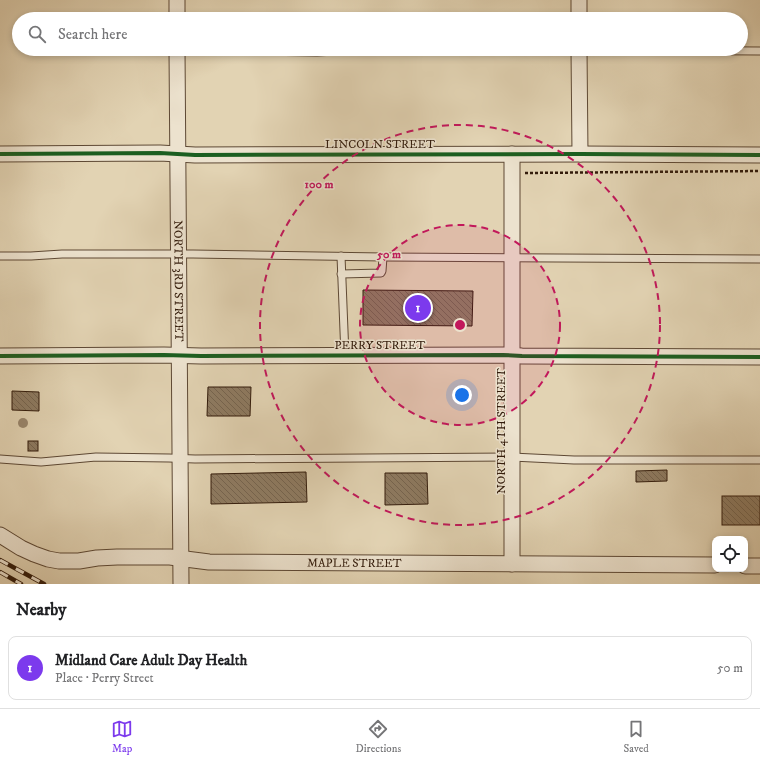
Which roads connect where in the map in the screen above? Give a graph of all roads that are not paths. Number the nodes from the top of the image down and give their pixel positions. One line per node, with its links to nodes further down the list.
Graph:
1 (177, 0): 3 (street)
2 (579, 0): 4 (street)
3 (177, 12)
4 (579, 12)
5 (748, 51): 6 (lane)
6 (760, 51)
7 (177, 56): 10 (street, NORTH 3RD STREET)
8 (579, 56): 12 (street)
9 (0, 154): 10 (street, LINCOLN STREET)
10 (178, 154): 11 (street, LINCOLN STREET); 14 (street, NORTH 3RD STREET)
11 (512, 154): 12 (street, LINCOLN STREET); 18 (street, NORTH 4TH STREET)
12 (580, 154): 13 (street, LINCOLN STREET)
13 (760, 155)
14 (179, 254): 15 (lane); 16 (lane); 23 (street, NORTH 3RD STREET)
15 (0, 256)
16 (341, 256): 17 (lane); 20 (lane)
17 (383, 257): 18 (lane); 20 (lane)
18 (512, 258): 19 (lane); 21 (street, NORTH 4TH STREET)
19 (760, 259)
20 (341, 274): 24 (lane)
21 (511, 355): 24 (street, PERRY STREET); 25 (street, PERRY STREET); 26 (street, NORTH 4TH STREET)
22 (0, 356): 23 (street, PERRY STREET)
23 (180, 356): 24 (street, PERRY STREET); 27 (street, NORTH 3RD STREET)
24 (345, 356)
25 (760, 357)
26 (512, 457): 27 (lane); 29 (lane); 32 (street, NORTH 4TH STREET)
27 (180, 458): 28 (lane); 31 (street, NORTH 3RD STREET)
28 (0, 459)
29 (760, 460)
30 (0, 535): 31 (street, MAPLE STREET)
31 (181, 558): 32 (street, MAPLE STREET); 36 (street, NORTH 3RD STREET)
32 (512, 564): 33 (street, MAPLE STREET)
33 (712, 565)
34 (748, 566): 35 (street)
35 (760, 566)
36 (181, 584)

